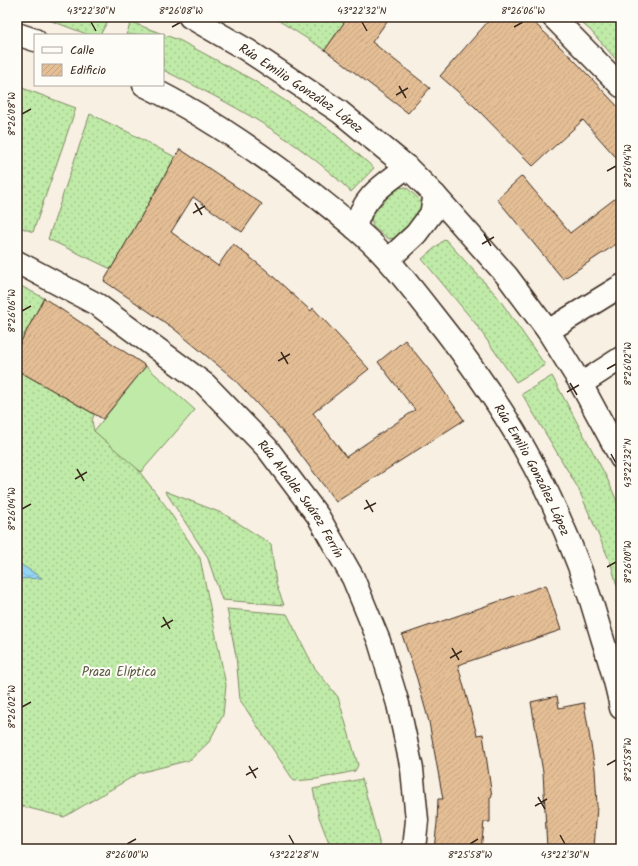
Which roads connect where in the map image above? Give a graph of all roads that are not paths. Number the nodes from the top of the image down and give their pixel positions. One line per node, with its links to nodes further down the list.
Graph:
1 (190, 17): 7 (street, Rúa Emilio González López)
2 (553, 17): 6 (street)
3 (17, 34): 4 (street)
4 (34, 40)
5 (146, 86): 9 (street, Rúa Emilio González López)
6 (621, 86)
7 (407, 167): 8 (street, Rúa Emilio González López); 9 (street)
8 (436, 195): 10 (street); 13 (street, Rúa Emilio González López)
9 (355, 228): 10 (street, Rúa Emilio González López)
10 (388, 260): 17 (street, Rúa Emilio González López)
11 (17, 262): 18 (street, Rúa Alcalde Suárez Ferrín)
12 (621, 286): 13 (street)
13 (548, 331): 15 (street, Rúa Emilio González López)
14 (621, 358): 15 (street)
15 (581, 384): 16 (street, Rúa Emilio González López)
16 (621, 458)
17 (621, 708)
18 (414, 849)

